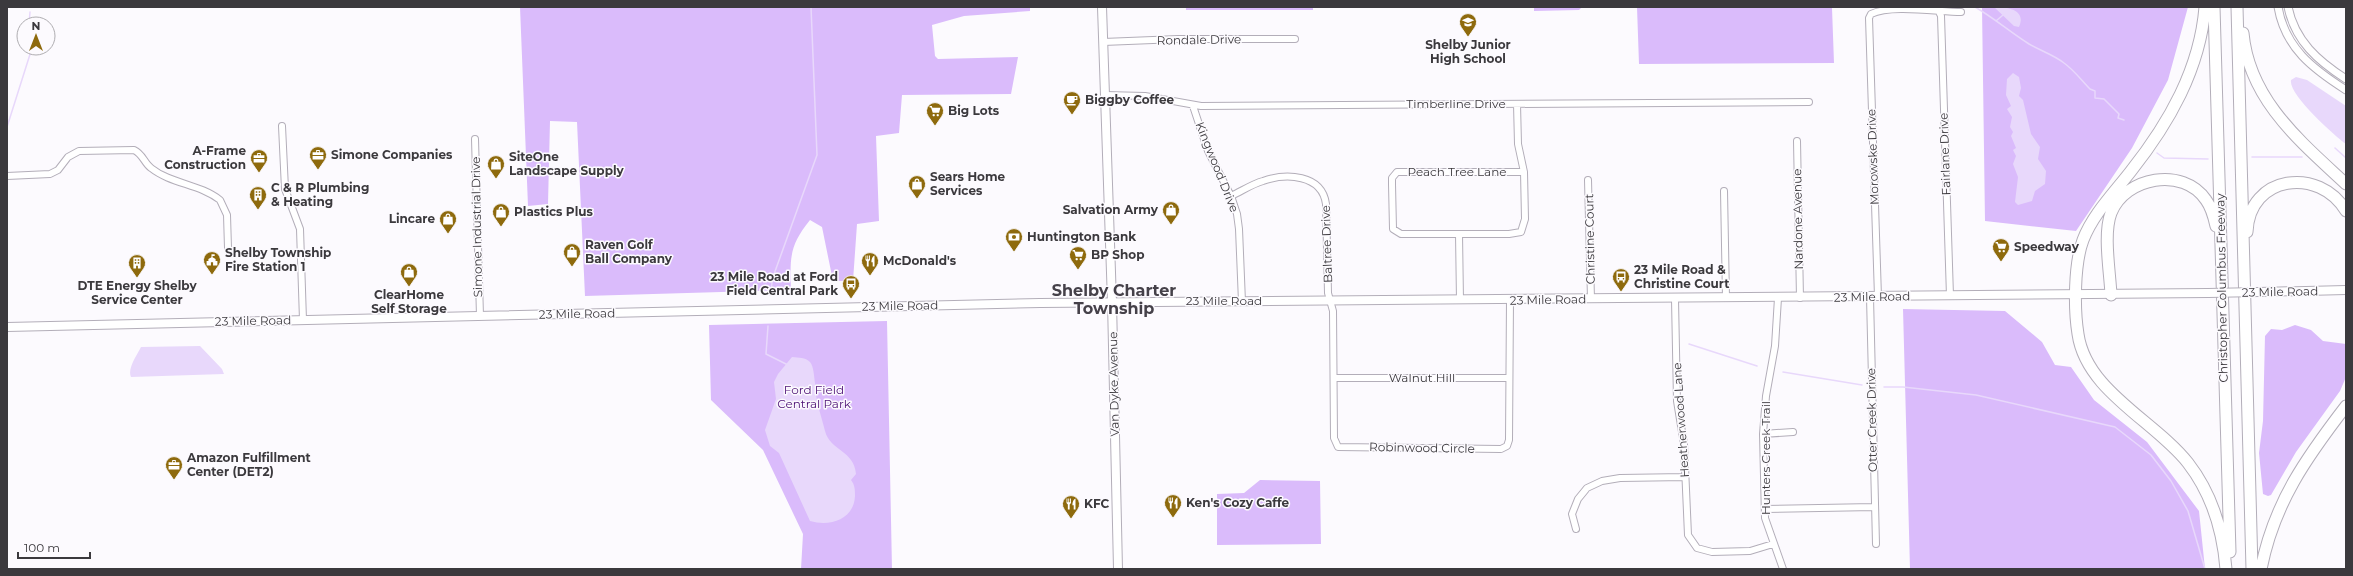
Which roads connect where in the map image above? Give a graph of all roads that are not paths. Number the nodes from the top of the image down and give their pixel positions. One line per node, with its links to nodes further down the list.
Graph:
1 (1102, 7): 11 (main road, Van Dyke Avenue)
2 (2206, 7): 33 (highway)
3 (2214, 7): 30 (highway, Christopher Columbus Freeway)
4 (2237, 7): 31 (highway, Christopher Columbus Freeway)
5 (2241, 7): 24 (highway)
6 (2278, 7): 13 (street)
7 (2288, 7): 12 (street)
8 (1939, 12): 9 (street); 35 (street, Fairlane Drive); 36 (street, Morowske Drive)
9 (1961, 12)
10 (1295, 38): 11 (street, Rondale Drive)
11 (1103, 42): 14 (main road, Van Dyke Avenue)
12 (2346, 79)
13 (2346, 90)
14 (1104, 95): 17 (street, Timberline Drive); 45 (main road, Van Dyke Avenue)
15 (1809, 102): 16 (street, Timberline Drive)
16 (1516, 104): 17 (street, Timberline Drive); 21 (street)
17 (1193, 106): 26 (street, Kingwood Drive)
18 (282, 126): 48 (street)
19 (475, 139): 47 (street, Simone Industrial Drive)
20 (1797, 141): 39 (street, Nardone Avenue)
21 (1524, 172): 28 (street); 28 (street, Peach Tree Lane)
22 (7, 176): 29 (street)
23 (1588, 180): 40 (street, Christine Court)
24 (2346, 184)
25 (1724, 191): 37 (street)
26 (1231, 196): 44 (street, Baltree Drive); 46 (street, Kingwood Drive)
27 (2346, 211): 31 (highway)
28 (1459, 234): 42 (street)
29 (228, 248)
30 (2221, 258): 34 (highway); 65 (highway, Christopher Columbus Freeway)
31 (2244, 278): 66 (highway, Christopher Columbus Freeway)
32 (2346, 290): 34 (main road, 23 Mile Road, bridge)
33 (2076, 295): 34 (main road, 23 Mile Road); 35 (main road, 23 Mile Road); 64 (highway)
34 (2111, 295)
35 (1950, 296): 36 (main road, 23 Mile Road)
36 (1874, 297): 39 (main road, 23 Mile Road); 57 (street, Otter Creek Drive)
37 (1726, 298): 38 (main road, 23 Mile Road); 41 (main road, 23 Mile Road)
38 (1778, 298): 39 (main road, 23 Mile Road); 54 (street, Hunters Creek Trail)
39 (1800, 298)
40 (1591, 299): 41 (main road, 23 Mile Road); 43 (main road, 23 Mile Road)
41 (1675, 299): 56 (street, Heatherwood Lane)
42 (1460, 300): 43 (main road, 23 Mile Road); 44 (main road, 23 Mile Road)
43 (1510, 300): 51 (street)
44 (1331, 301): 46 (main road, 23 Mile Road); 50 (street, Baltree Drive)
45 (1112, 302): 46 (main road, 23 Mile Road); 47 (main road, 23 Mile Road); 62 (main road, Van Dyke Avenue)
46 (1242, 302)
47 (480, 316): 48 (main road, 23 Mile Road)
48 (303, 320): 49 (main road, 23 Mile Road)
49 (7, 327)
50 (1334, 378): 51 (street, Walnut Hill); 55 (street, Baltree Drive)
51 (1509, 378): 55 (street, Robinwood Circle)
52 (2346, 406): 67 (highway)
53 (1793, 432): 54 (street)
54 (1763, 434): 58 (street, Hunters Creek Trail)
55 (1336, 445)
56 (1685, 477): 59 (street); 60 (street, Heatherwood Lane)
57 (1874, 507): 58 (street); 61 (street, Otter Creek Drive)
58 (1765, 509): 60 (street, Hunters Creek Trail)
59 (1576, 529)
60 (1773, 544): 63 (street, Hunters Creek Trail)
61 (1876, 544)
62 (1118, 569)
63 (1782, 569)
64 (2226, 569)
65 (2230, 569)
66 (2252, 569)
67 (2261, 569)

